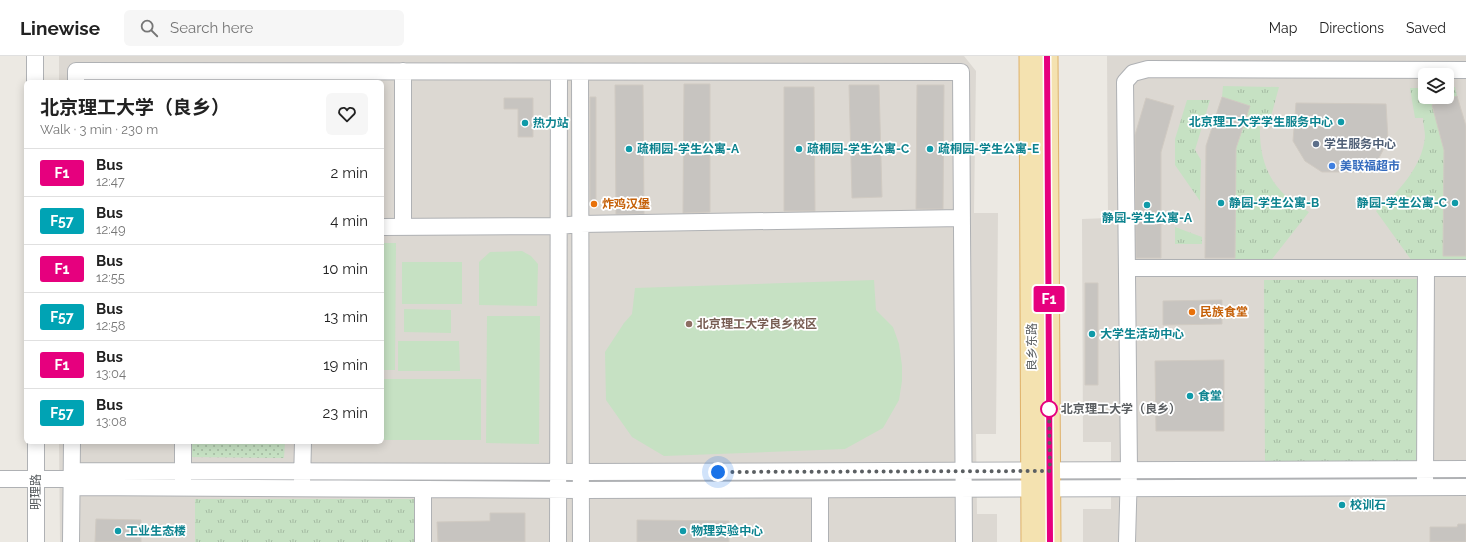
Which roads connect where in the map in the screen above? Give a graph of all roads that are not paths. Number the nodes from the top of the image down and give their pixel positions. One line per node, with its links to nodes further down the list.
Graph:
1 (35, 56): 8 (street)
2 (1030, 56): 33 (main road, 良乡东路)
3 (1047, 56): 33 (main road, 良乡东路)
4 (1466, 70): 15 (street)
5 (403, 71): 6 (street); 9 (street); 14 (street)
6 (559, 72): 7 (street); 12 (street)
7 (580, 72): 10 (street); 11 (street)
8 (35, 80)
9 (76, 80)
10 (962, 218): 11 (street); 25 (street)
11 (580, 224): 12 (street); 29 (street)
12 (559, 226): 14 (street); 28 (street)
13 (384, 227): 14 (street)
14 (403, 227)
15 (1127, 268): 16 (street); 24 (street)
16 (1426, 268): 17 (street); 23 (street)
17 (1466, 268)
18 (36, 444): 31 (street, 明理路)
19 (72, 444): 32 (street)
20 (183, 444): 26 (street)
21 (303, 444): 27 (street)
22 (1466, 468): 23 (street)
23 (1425, 469): 24 (street); 36 (street)
24 (1129, 470): 33 (street); 35 (street)
25 (970, 471): 29 (street); 33 (street); 34 (street)
26 (183, 472): 27 (street); 32 (street); 38 (street)
27 (302, 472): 28 (street); 39 (street)
28 (559, 472): 29 (street); 41 (street)
29 (580, 472): 42 (street)
30 (0, 479): 31 (street)
31 (36, 479): 32 (street); 44 (street, 明理路)
32 (72, 479): 38 (street); 45 (street)
33 (1041, 479): 34 (street); 35 (street); 51 (main road, 良乡东路); 52 (main road, 良乡东路)
34 (971, 487): 43 (street); 50 (street)
35 (1129, 487): 36 (street); 53 (street)
36 (1425, 487): 37 (street)
37 (1466, 487)
38 (183, 488): 39 (street)
39 (302, 488): 40 (street)
40 (423, 489): 41 (street); 46 (street)
41 (559, 490): 42 (street); 47 (street)
42 (580, 490): 43 (street); 48 (street)
43 (820, 490): 49 (street)
44 (36, 542)
45 (72, 542)
46 (423, 542)
47 (558, 542)
48 (581, 542)
49 (820, 542)
50 (964, 542)
51 (1032, 542)
52 (1050, 542)
53 (1128, 542)

